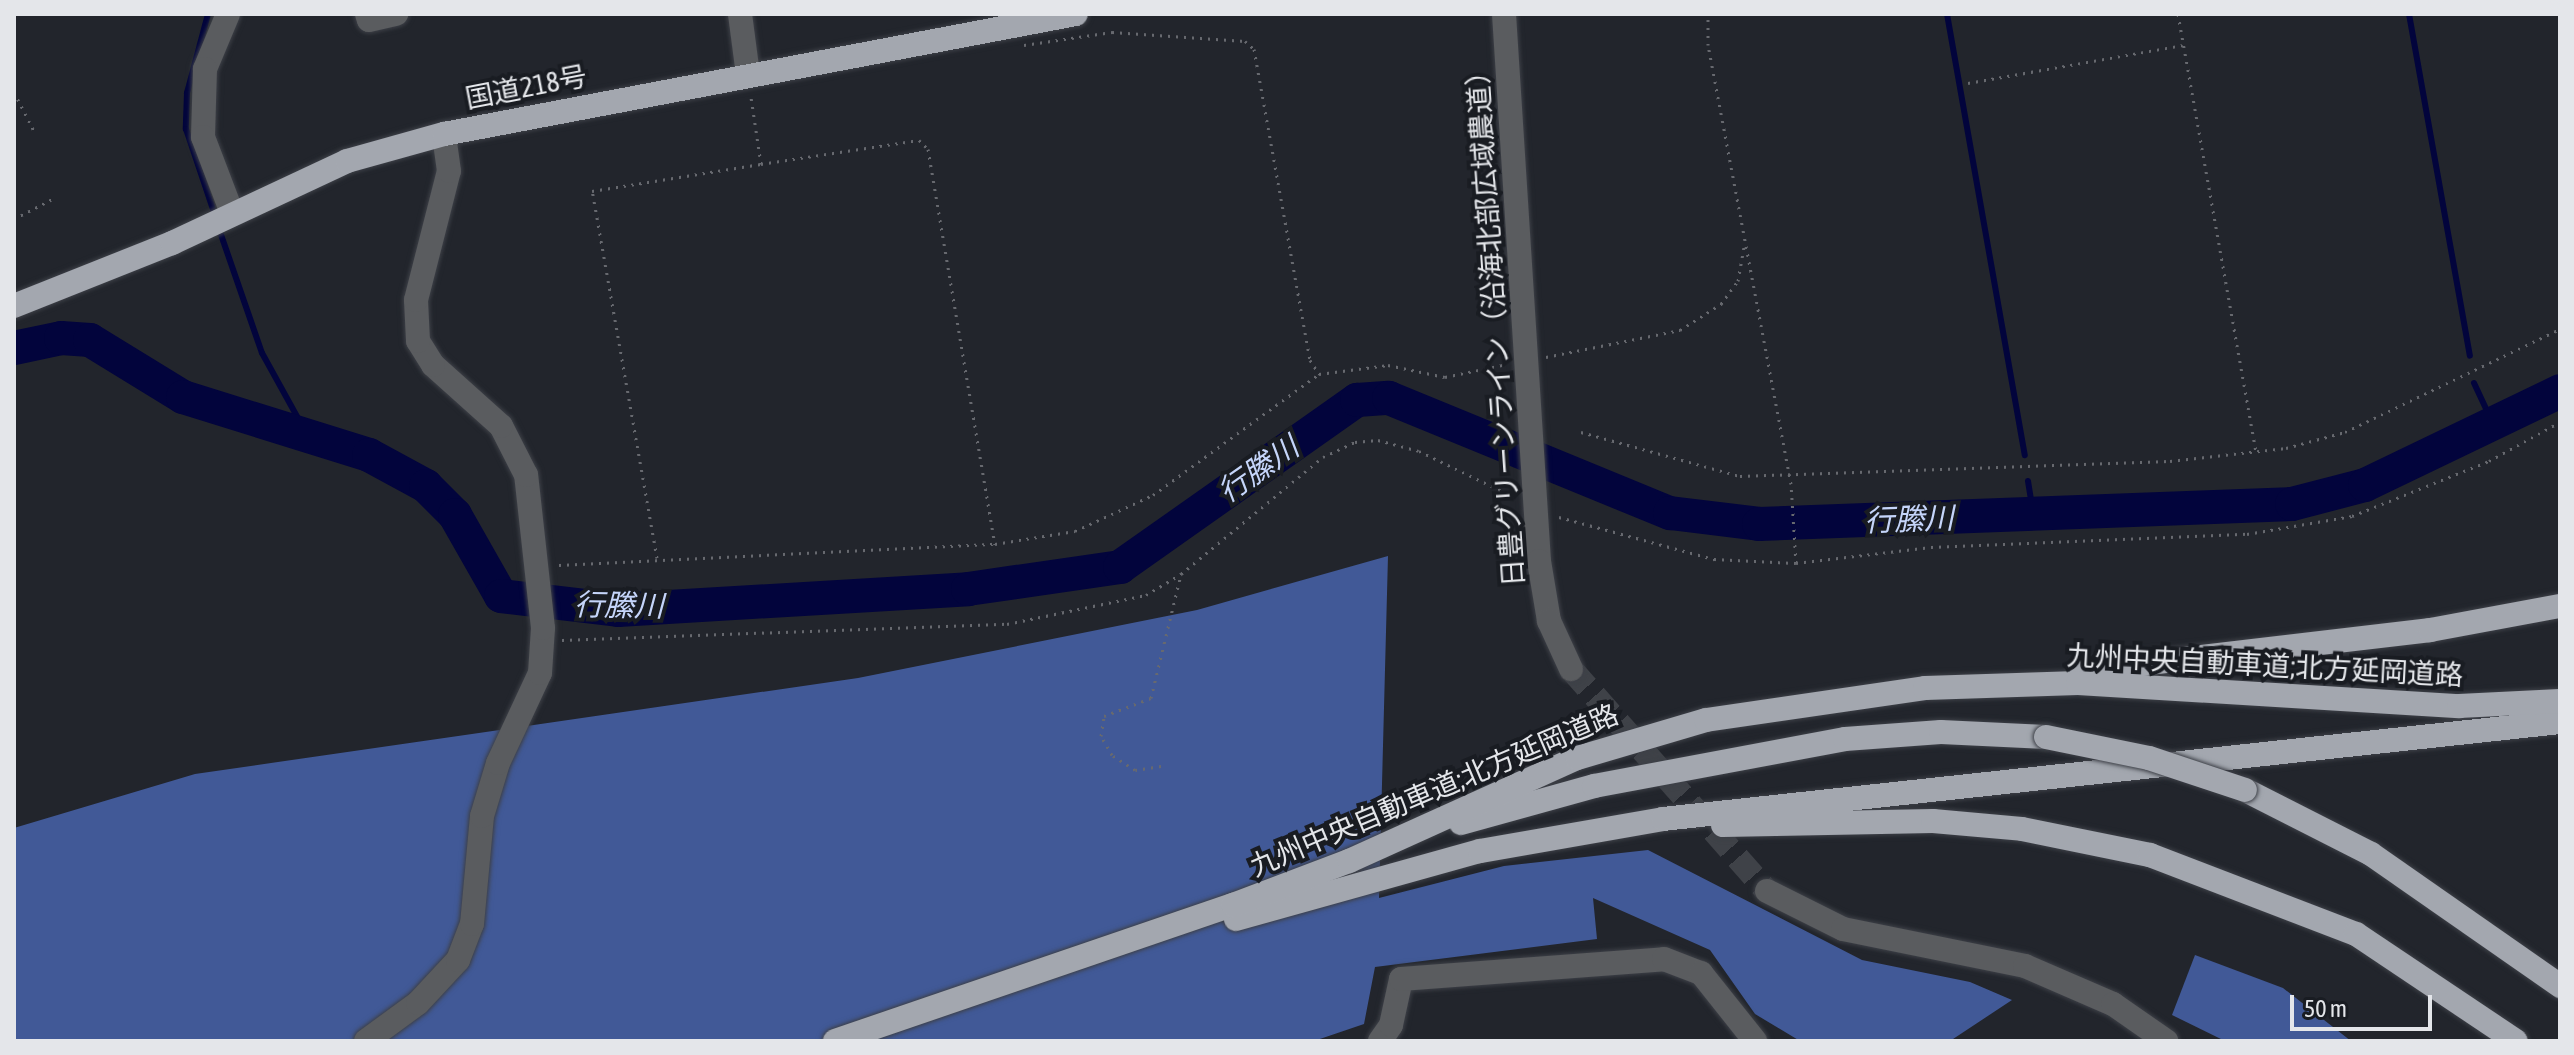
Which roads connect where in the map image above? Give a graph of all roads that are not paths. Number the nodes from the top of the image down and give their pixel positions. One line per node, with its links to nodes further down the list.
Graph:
1 (228, 14): 9 (street)
2 (367, 14): 3 (street)
3 (396, 14)
4 (740, 14): 7 (street)
5 (1076, 14): 7 (highway, 国道218号)
6 (1504, 14): 12 (street, 日豊グリーンライン（沿海北部広域農道）)
7 (748, 75): 8 (highway, 国道218号)
8 (444, 134): 9 (highway, 国道218号); 22 (street)
9 (229, 215): 10 (highway, 国道218号)
10 (14, 306)
11 (2560, 606): 13 (highway)
12 (1571, 669)
13 (1925, 688): 14 (highway, 九州中央自動車道;北方延岡道路); 16 (highway, 九州中央自動車道;北方延岡道路)
14 (2560, 701)
15 (2560, 722): 17 (highway, 九州中央自動車道;北方延岡道路)
16 (1349, 861): 20 (highway, 九州中央自動車道;北方延岡道路); 21 (highway, bridge)
17 (1373, 883): 19 (highway); 20 (highway, 九州中央自動車道;北方延岡道路)
18 (1767, 891): 26 (street)
19 (2287, 905): 27 (highway); 28 (highway)
20 (1056, 967): 23 (highway, 九州中央自動車道;北方延岡道路)
21 (2560, 986)
22 (366, 1041)
23 (835, 1041)
24 (1380, 1041): 25 (street)
25 (1755, 1041)
26 (2166, 1041)
27 (2492, 1041)
28 (2516, 1041)

